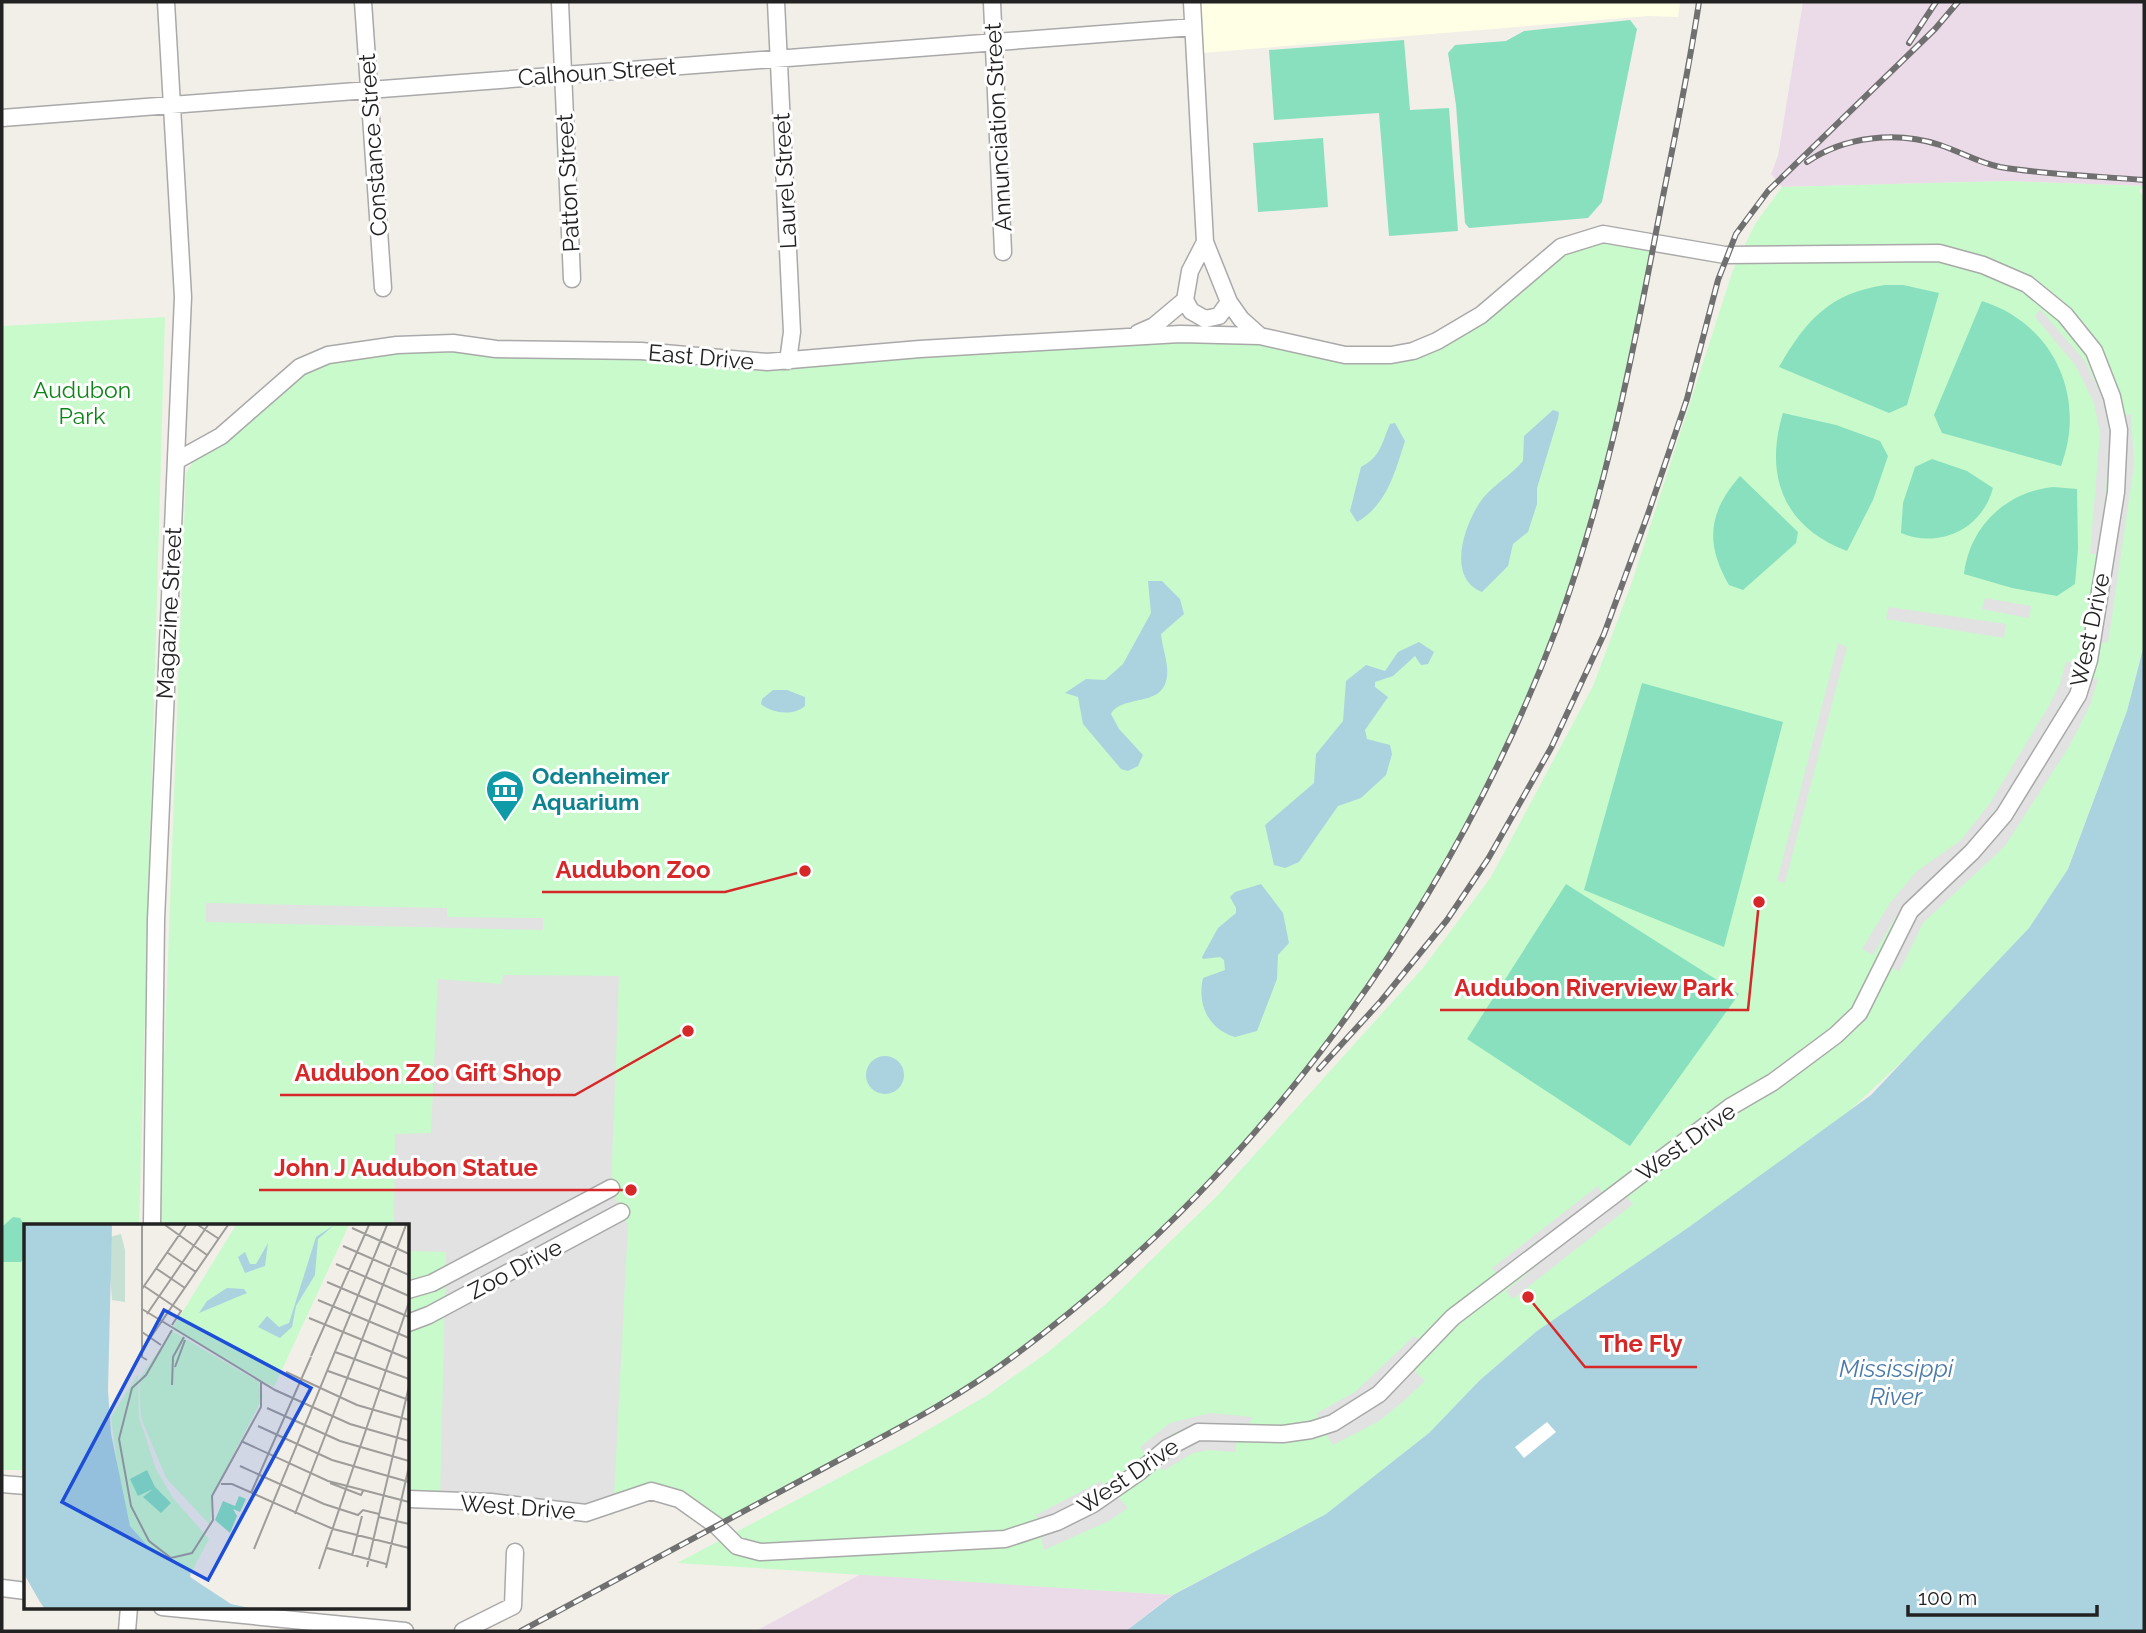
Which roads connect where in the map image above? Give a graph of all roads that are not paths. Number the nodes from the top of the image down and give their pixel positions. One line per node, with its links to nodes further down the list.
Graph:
1 (166, 2): 12 (street, Magazine Street)
2 (363, 2): 11 (street, Constance Street)
3 (560, 2): 10 (street, Patton Street)
4 (776, 2): 9 (street, Laurel Street)
5 (992, 2): 8 (street, Annunciation Street)
6 (1192, 2): 7 (street)
7 (1193, 27): 8 (street, Calhoun Street); 14 (street)
8 (994, 42): 9 (street, Calhoun Street); 15 (street, Annunciation Street)
9 (780, 58): 10 (street, Calhoun Street); 22 (street, Laurel Street)
10 (563, 75): 11 (street, Calhoun Street); 16 (street, Patton Street)
11 (369, 90): 12 (street, Calhoun Street); 17 (street, Constance Street)
12 (171, 105): 13 (street, Calhoun Street); 23 (street, Magazine Street)
13 (2, 118)
14 (1205, 242): 18 (street); 19 (street)
15 (1003, 252)
16 (572, 279)
17 (383, 288)
18 (1185, 300): 19 (street); 20 (street)
19 (1229, 302): 21 (street)
20 (1133, 336): 21 (street, East Drive); 22 (street, East Drive)
21 (1260, 336): 31 (street, West Drive)
22 (788, 361): 23 (street, East Drive)
23 (176, 461): 26 (street, Magazine Street)
24 (611, 1188): 27 (street, Zoo Drive)
25 (621, 1212): 28 (street, Zoo Drive)
26 (152, 1224)
27 (410, 1289)
28 (410, 1322)
29 (2, 1484): 30 (street)
30 (24, 1486)
31 (410, 1499)
32 (515, 1552): 40 (street)
33 (2, 1588): 34 (street)
34 (24, 1591)
35 (129, 1608): 38 (street)
36 (174, 1608): 37 (street)
37 (312, 1620): 39 (street)
38 (127, 1631)
39 (405, 1631)
40 (463, 1631)

